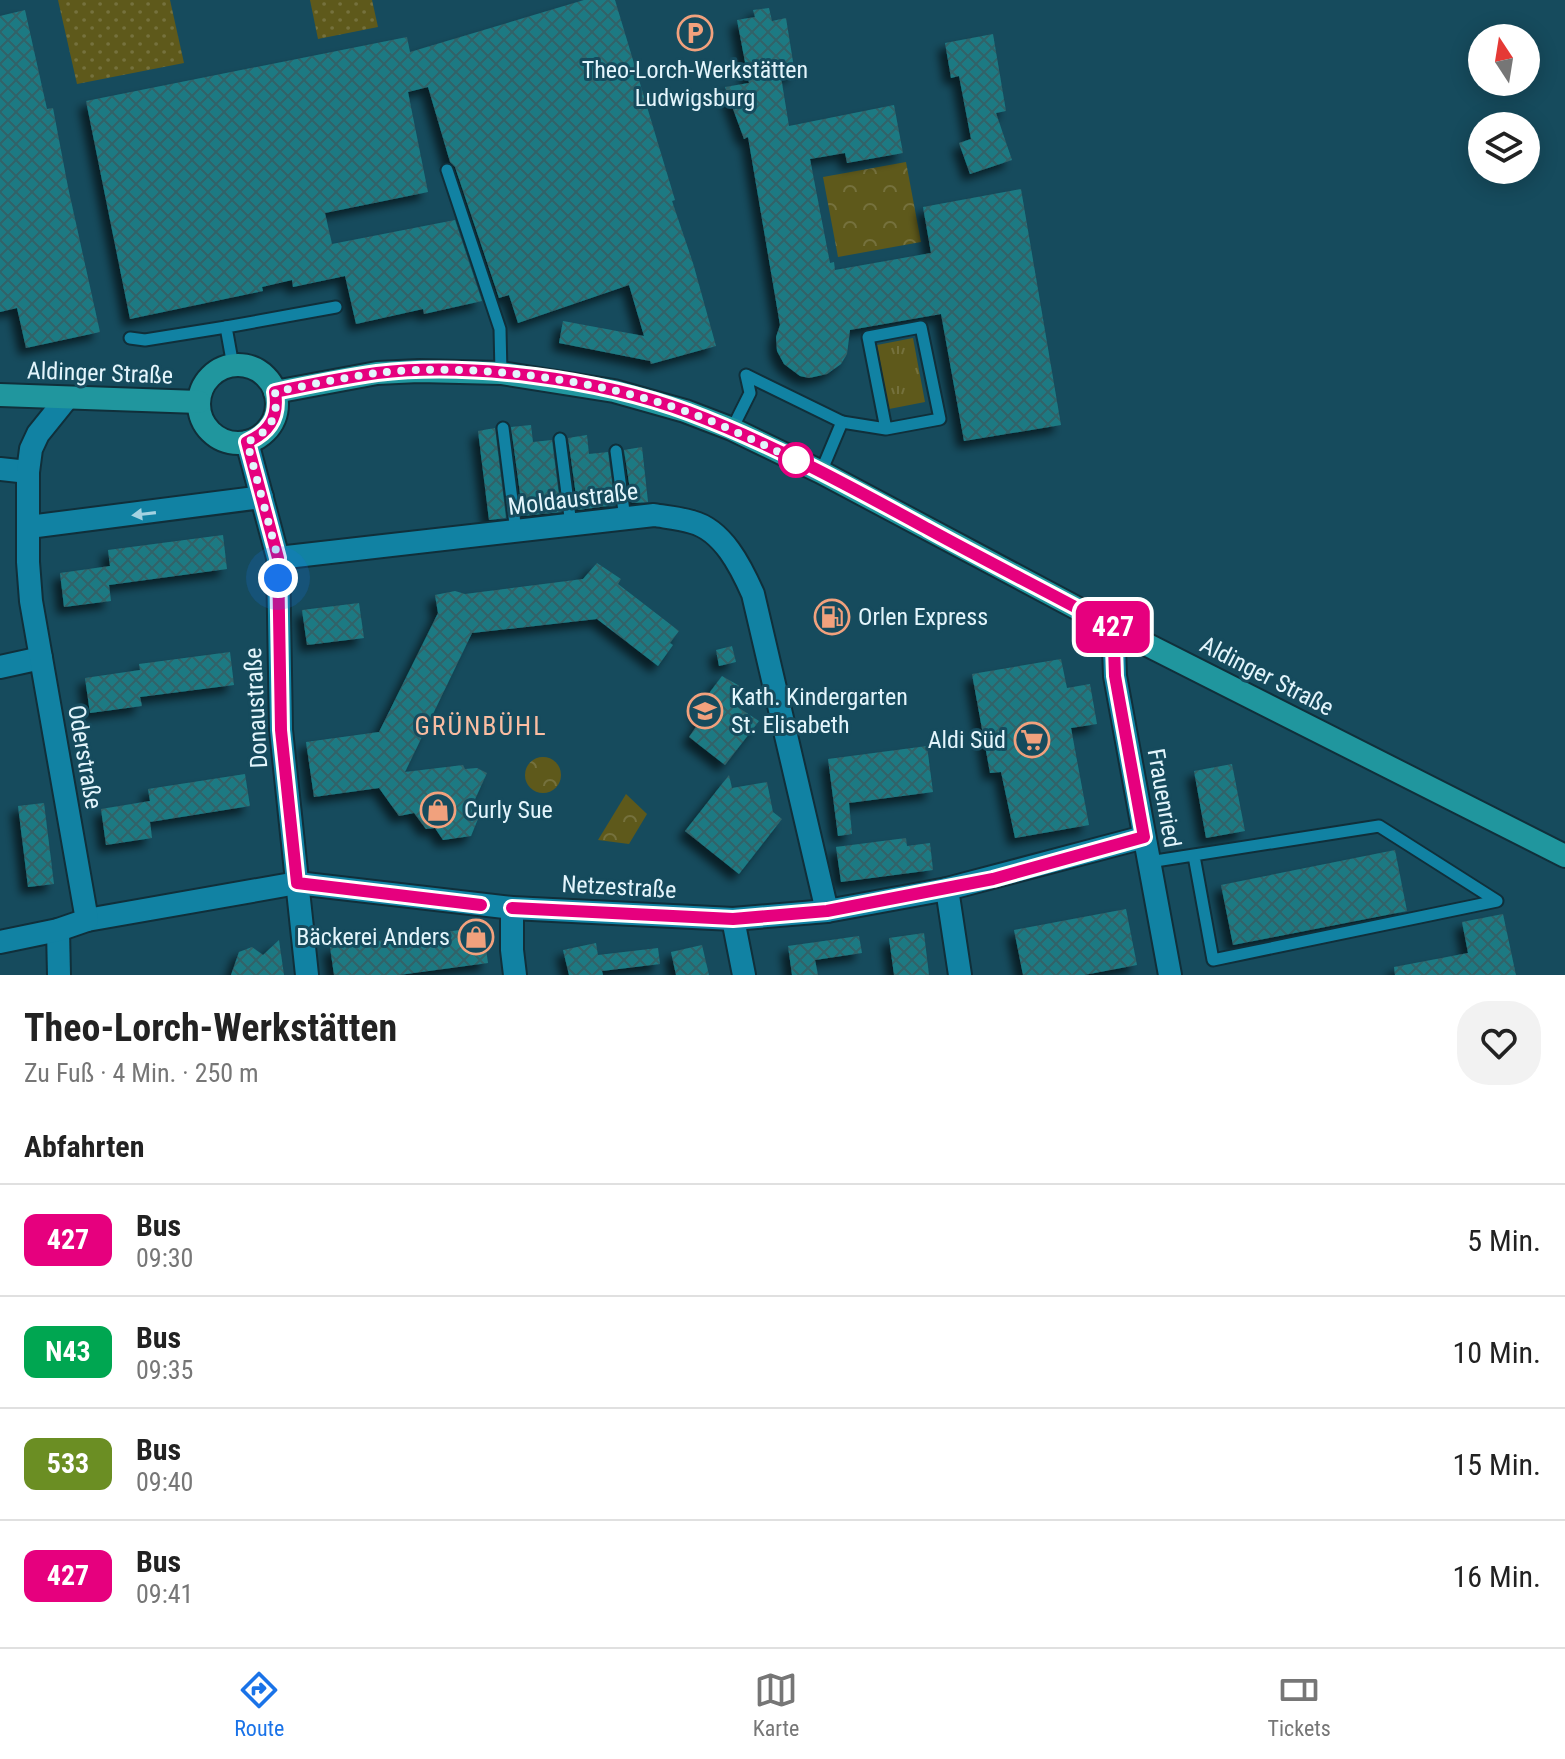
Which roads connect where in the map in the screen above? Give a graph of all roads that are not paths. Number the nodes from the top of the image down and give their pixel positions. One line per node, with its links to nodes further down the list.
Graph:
1 (447, 170): 6 (lane)
2 (336, 307): 3 (lane)
3 (226, 327): 4 (lane); 5 (lane)
4 (130, 338)
5 (233, 366): 7 (main road); 10 (main road)
6 (501, 373): 7 (main road, Aldinger Straße); 13 (main road, Aldinger Straße)
7 (275, 392): 16 (main road)
8 (0, 395): 9 (main road, Aldinger Straße)
9 (67, 398): 10 (main road, Aldinger Straße); 19 (street, Oderstraße)
10 (199, 402): 16 (main road)
11 (842, 422): 13 (lane); 14 (lane); 20 (lane)
12 (503, 428): 25 (lane)
13 (732, 429): 20 (main road, Aldinger Straße)
14 (886, 429): 14 (lane)
15 (560, 439): 23 (lane)
16 (247, 442): 21 (street, Donaustraße)
17 (616, 451): 22 (lane)
18 (0, 469): 19 (street)
19 (28, 472): 24 (street, Oderstraße)
20 (821, 472): 27 (main road, Aldinger Straße)
21 (262, 497): 24 (street, one-way to 24); 26 (street, Donaustraße)
22 (625, 519): 23 (street, Moldaustraße); 37 (street, Moldaustraße)
23 (571, 525): 25 (street, Moldaustraße)
24 (29, 527): 28 (street, Oderstraße)
25 (516, 532): 26 (street, Moldaustraße)
26 (278, 558): 34 (street, Donaustraße)
27 (1116, 629): 30 (street, Frauenried); 32 (main road, Aldinger Straße)
28 (41, 658): 29 (street); 39 (street, Oderstraße)
29 (0, 667)
30 (1144, 837): 33 (street, Frauenried); 35 (street, Netzestraße)
31 (1194, 856): 31 (lane); 33 (lane)
32 (1565, 856)
33 (1149, 862): 47 (street, Frauenried)
34 (297, 883): 36 (street, Netzestraße); 39 (street, Netzestraße); 43 (street, Donaustraße)
35 (947, 889): 37 (street, Netzestraße); 46 (street)
36 (512, 908): 38 (street, Netzestraße); 44 (street)
37 (827, 911): 38 (street, Netzestraße)
38 (733, 919): 45 (street)
39 (87, 920): 40 (street)
40 (58, 930): 41 (street); 42 (street)
41 (0, 942)
42 (59, 975)
43 (307, 975)
44 (515, 975)
45 (744, 975)
46 (960, 975)
47 (1170, 975)

